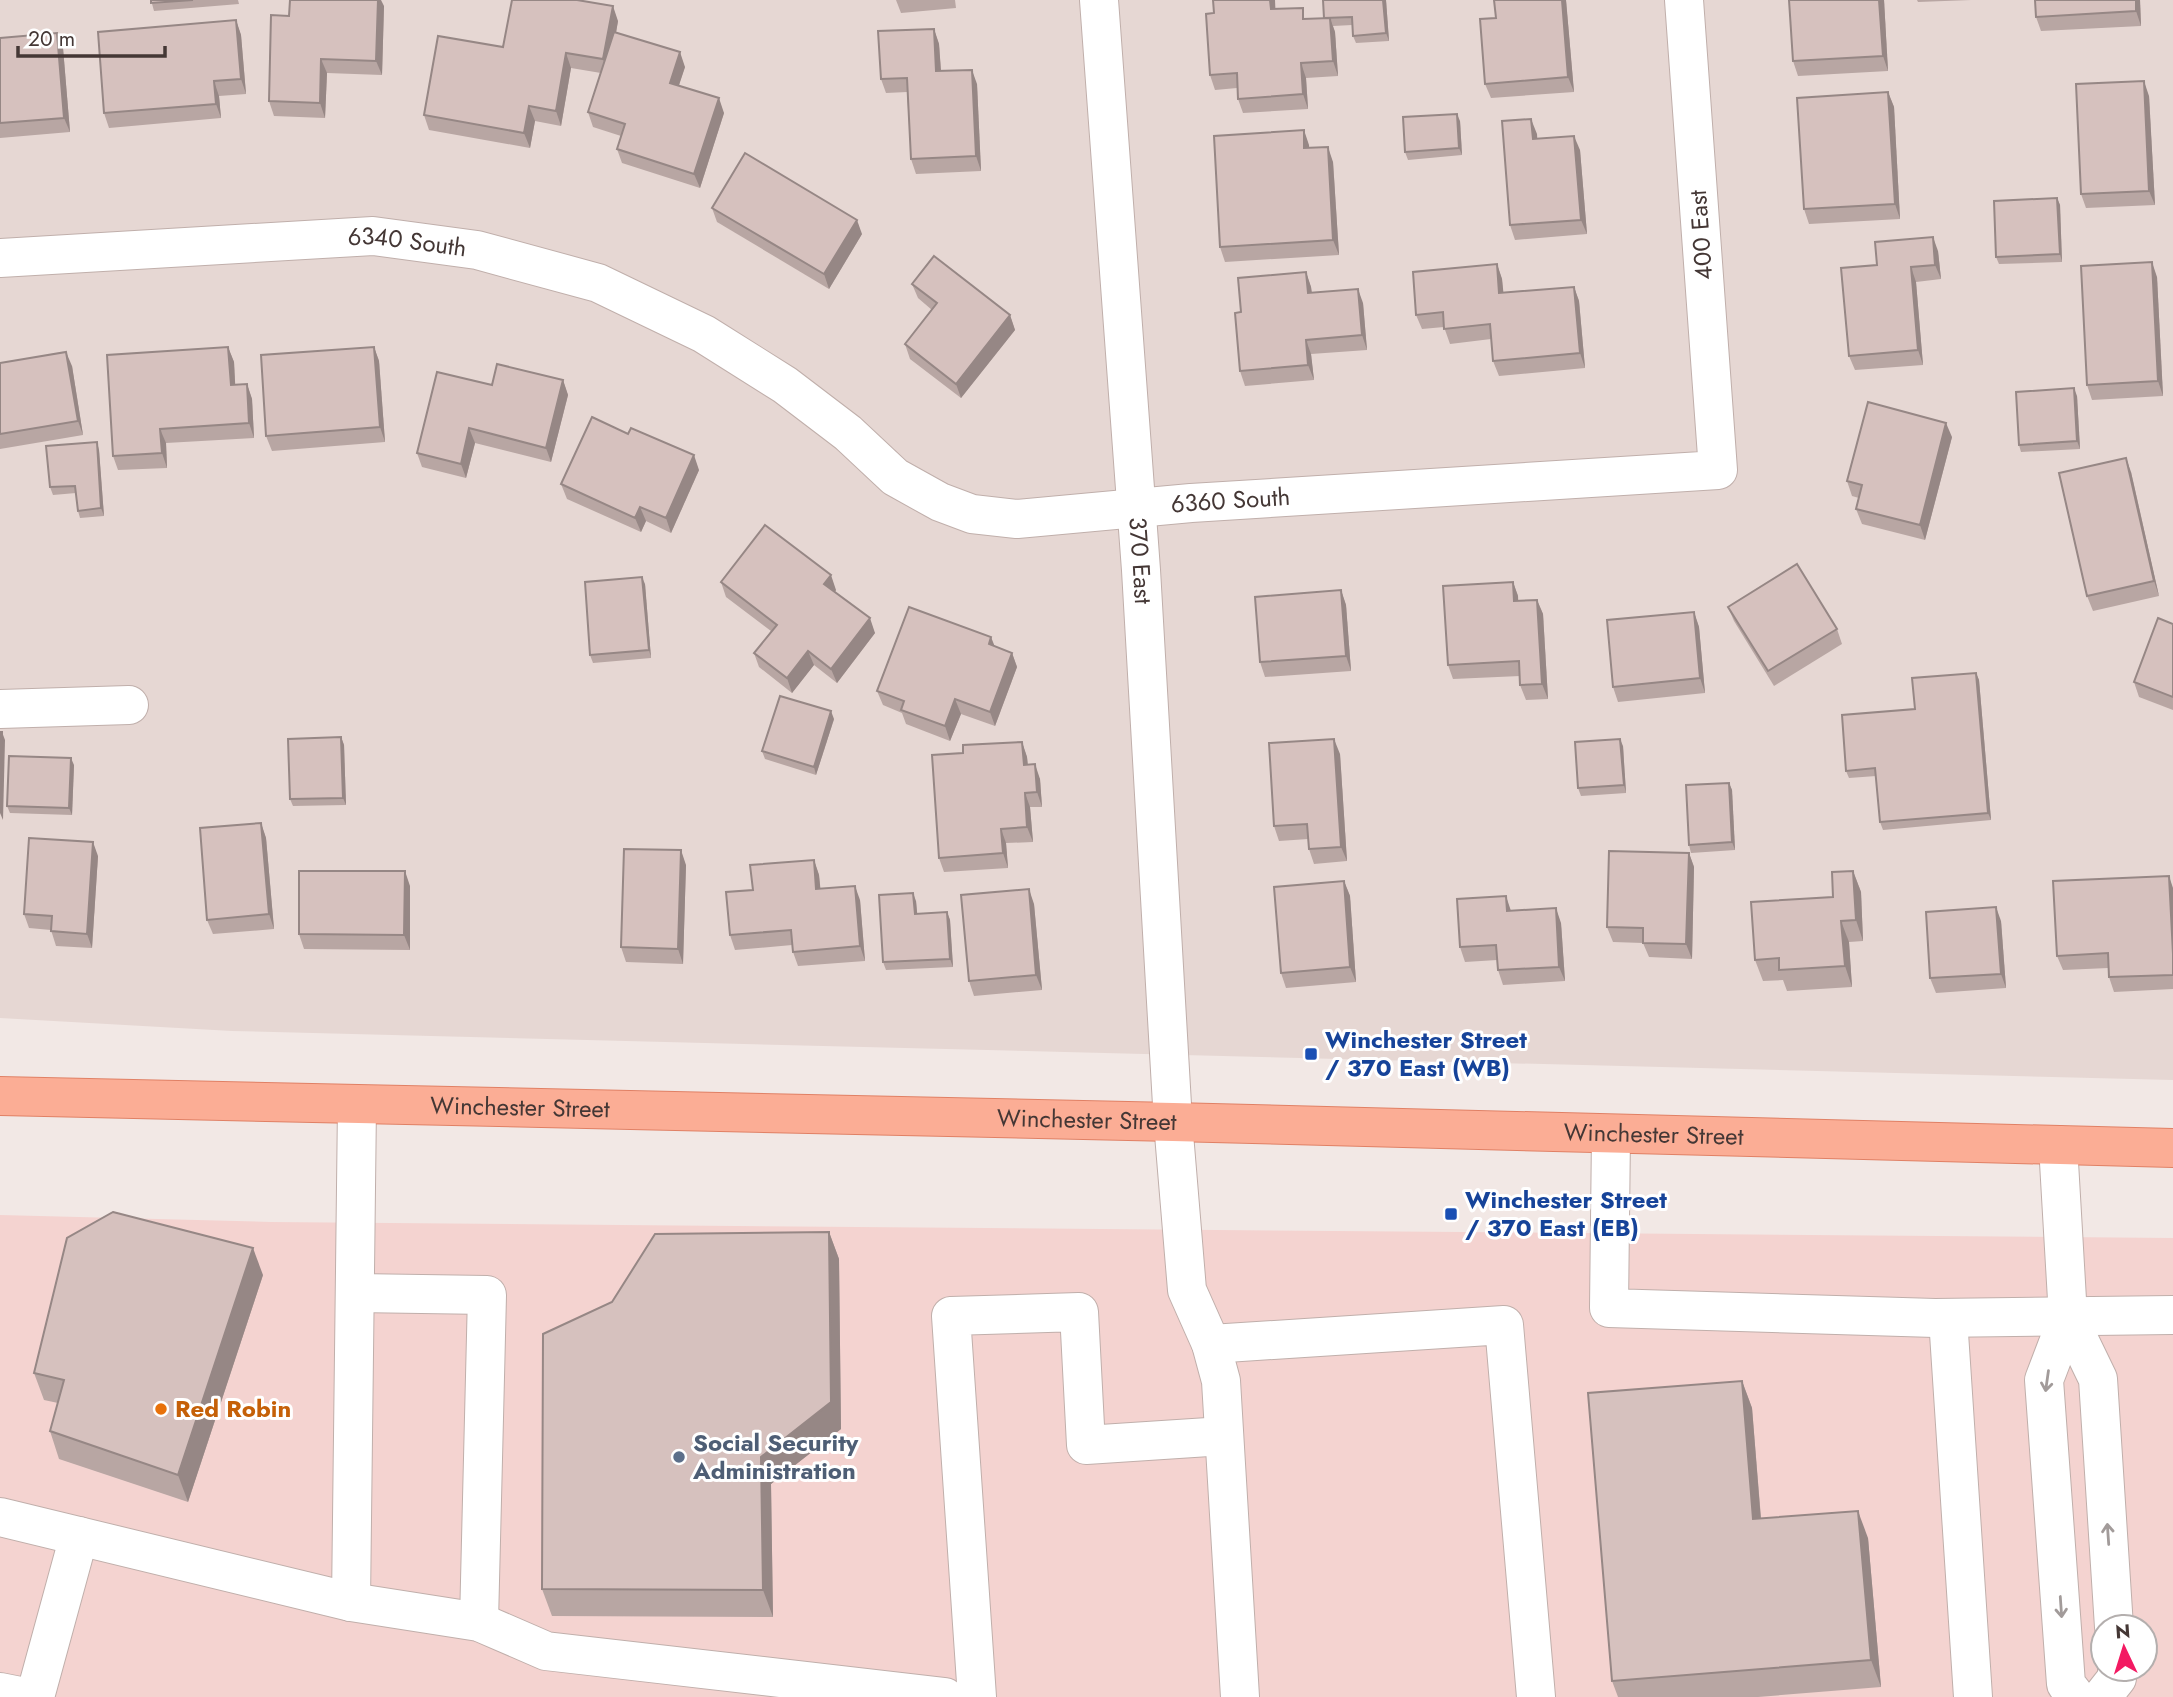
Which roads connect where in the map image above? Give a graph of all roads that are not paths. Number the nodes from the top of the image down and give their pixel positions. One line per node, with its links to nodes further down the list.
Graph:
1 (1099, 0): 6 (street, 370 East)
2 (1684, 0): 5 (street, 400 East)
3 (0, 258): 4 (street, 6340 South)
4 (785, 385): 6 (street, 6360 South)
5 (1717, 470): 6 (street, 6360 South)
6 (1137, 508): 11 (street, 370 East)
7 (129, 705): 8 (street)
8 (0, 709)
9 (0, 1097): 10 (main road, Winchester Street)
10 (357, 1105): 11 (main road, Winchester Street); 15 (street)
11 (1173, 1122): 12 (main road, Winchester Street); 19 (street, 370 East)
12 (1611, 1134): 13 (main road, Winchester Street); 18 (street)
13 (2058, 1145): 14 (main road, Winchester Street); 17 (street)
14 (2173, 1148)
15 (356, 1293): 23 (street); 25 (street)
16 (2173, 1315): 17 (street)
17 (2068, 1317): 18 (street); 24 (street, one-way to 17); 35 (street, one-way to 35)
18 (1948, 1318): 34 (street)
19 (1211, 1345): 20 (street, 370 East); 33 (street)
20 (1224, 1436): 31 (street); 32 (street, 370 East)
21 (0, 1517): 22 (street)
22 (79, 1536): 23 (street); 29 (street)
23 (351, 1602): 25 (street)
24 (2113, 1613)
25 (479, 1622): 30 (street)
26 (2113, 1683): 36 (street)
27 (0, 1692): 28 (street)
28 (25, 1697)
29 (35, 1697)
30 (945, 1697)
31 (978, 1697)
32 (1240, 1697)
33 (1536, 1697)
34 (1973, 1697)
35 (2076, 1697)
36 (2102, 1697)

